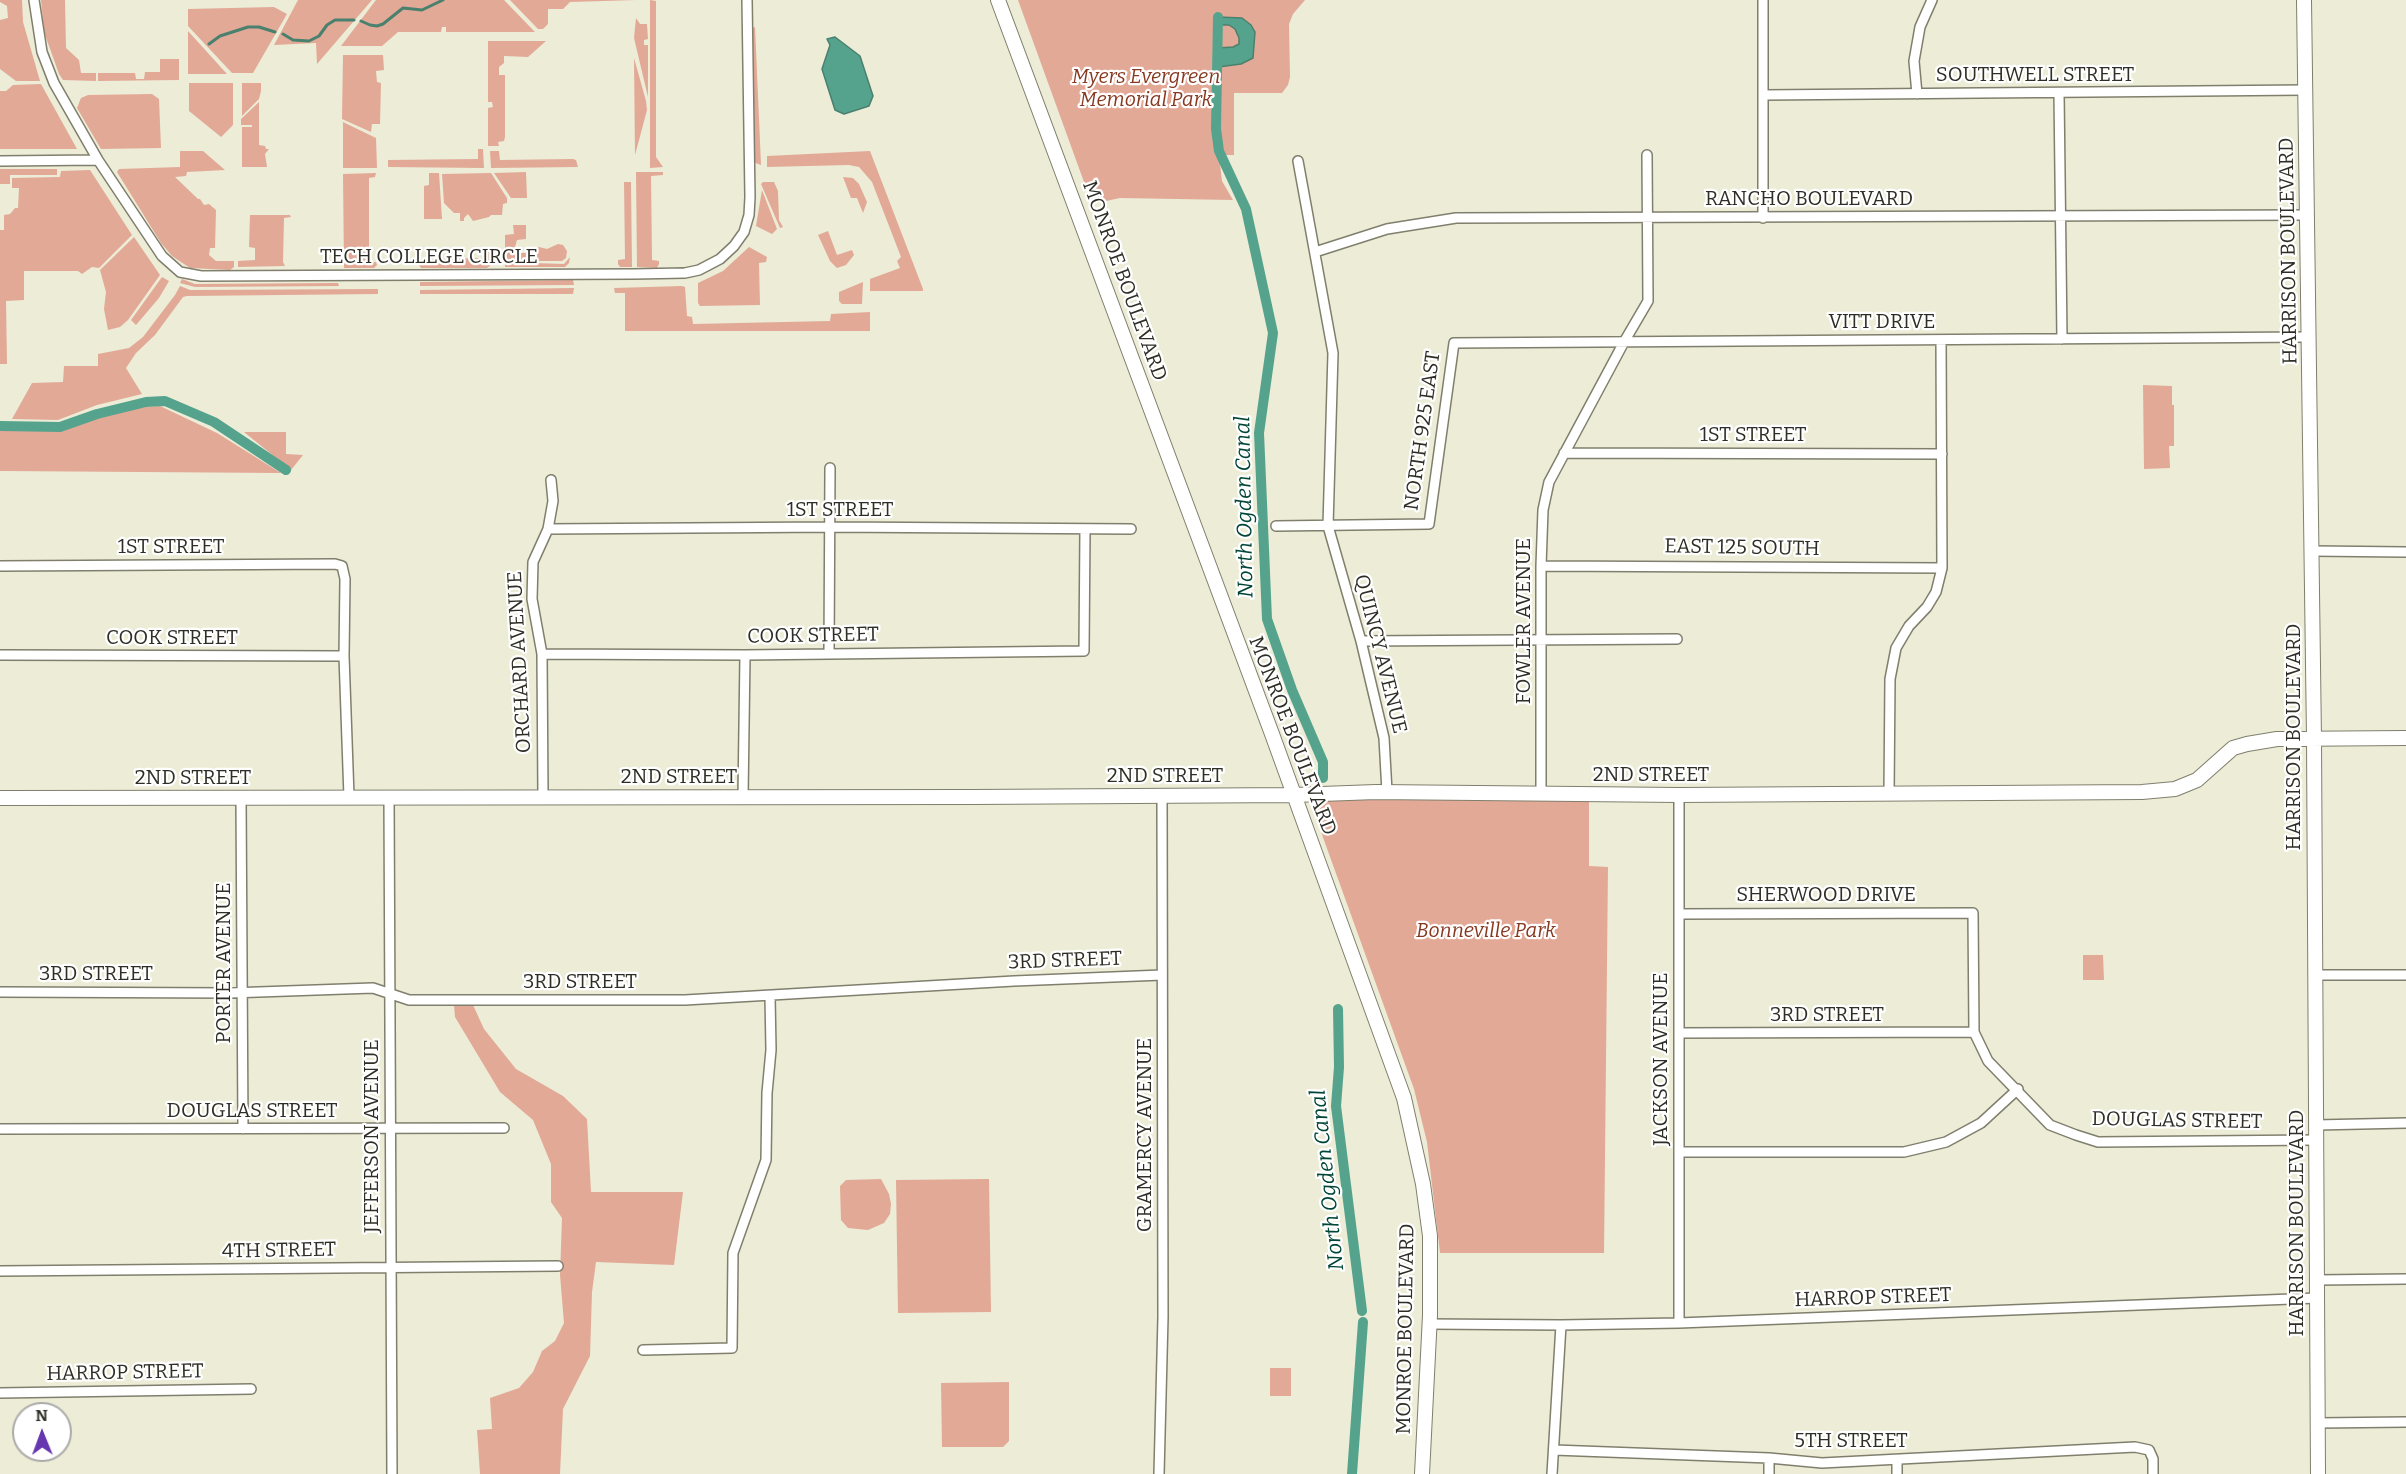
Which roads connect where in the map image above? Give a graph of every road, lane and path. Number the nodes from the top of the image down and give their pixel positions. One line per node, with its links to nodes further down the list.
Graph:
1 (34, 0): 12 (street, TECH COLLEGE CIRCLE)
2 (747, 0): 12 (street, TECH COLLEGE CIRCLE)
3 (998, 0): 53 (main road, MONROE BOULEVARD)
4 (1763, 0): 10 (street)
5 (1932, 0): 9 (street)
6 (2304, 0): 7 (main road, HARRISON BOULEVARD)
7 (2306, 90): 8 (street, SOUTHWELL STREET); 15 (main road, HARRISON BOULEVARD)
8 (2059, 93): 9 (street, SOUTHWELL STREET); 16 (street)
9 (1917, 94): 10 (street, SOUTHWELL STREET)
10 (1765, 95): 18 (street)
11 (1647, 155): 17 (street, FOWLER AVENUE)
12 (98, 160): 13 (street)
13 (0, 161)
14 (1298, 161): 19 (street, QUINCY AVENUE)
15 (2308, 214): 16 (street, RANCHO BOULEVARD); 20 (main road, HARRISON BOULEVARD)
16 (2061, 217): 18 (street, RANCHO BOULEVARD); 21 (street)
17 (1649, 218): 18 (street, RANCHO BOULEVARD); 19 (street, RANCHO BOULEVARD); 23 (street, FOWLER AVENUE)
18 (1763, 218)
19 (1315, 252): 30 (street, QUINCY AVENUE)
20 (2310, 337): 21 (street, VITT DRIVE); 35 (main road, HARRISON BOULEVARD)
21 (2062, 339): 22 (street, VITT DRIVE)
22 (1941, 340): 23 (street, VITT DRIVE); 26 (street)
23 (1624, 342): 24 (street, VITT DRIVE); 25 (street, FOWLER AVENUE)
24 (1454, 343): 30 (street, NORTH 925 EAST)
25 (1564, 453): 26 (street, 1ST STREET); 38 (street, FOWLER AVENUE)
26 (1942, 454): 39 (street)
27 (830, 468): 31 (street)
28 (551, 480): 32 (street, ORCHARD AVENUE)
29 (1276, 526): 30 (street)
30 (1328, 526): 42 (street, QUINCY AVENUE)
31 (831, 527): 32 (street, 1ST STREET); 33 (street, 1ST STREET); 43 (street)
32 (548, 529): 44 (street, ORCHARD AVENUE)
33 (1085, 529): 34 (street, 1ST STREET); 43 (street, COOK STREET)
34 (1131, 529)
35 (2312, 551): 36 (street); 48 (main road, HARRISON BOULEVARD)
36 (2406, 552)
37 (0, 566): 46 (street, 1ST STREET)
38 (1541, 566): 39 (street, EAST 125 SOUTH); 41 (street, FOWLER AVENUE)
39 (1942, 568): 51 (street)
40 (1677, 639): 41 (street)
41 (1542, 640): 42 (street); 52 (street, FOWLER AVENUE)
42 (1361, 641): 50 (street, QUINCY AVENUE)
43 (829, 653): 47 (street, COOK STREET)
44 (542, 654): 47 (street, COOK STREET); 59 (street, ORCHARD AVENUE)
45 (0, 655): 46 (street, COOK STREET)
46 (344, 656): 57 (street)
47 (745, 656): 55 (street)
48 (2314, 738): 49 (main road, 2ND STREET); 51 (main road, 2ND STREET); 64 (main road, HARRISON BOULEVARD)
49 (2406, 738)
50 (1387, 792): 52 (main road, 2ND STREET); 53 (main road, 2ND STREET)
51 (1889, 793): 54 (main road, 2ND STREET)
52 (1541, 794): 54 (main road, 2ND STREET)
53 (1294, 795): 56 (main road, 2ND STREET); 88 (main road, MONROE BOULEVARD)
54 (1679, 795): 62 (street, JACKSON AVENUE)
55 (743, 796): 56 (main road, 2ND STREET); 59 (main road, 2ND STREET)
56 (1162, 796): 63 (street, GRAMERCY AVENUE)
57 (349, 797): 58 (main road, 2ND STREET); 61 (main road, 2ND STREET)
58 (389, 797): 59 (main road, 2ND STREET); 68 (street, JEFFERSON AVENUE)
59 (543, 797)
60 (0, 798): 61 (main road, 2ND STREET)
61 (241, 798): 66 (street, PORTER AVENUE)
62 (1680, 914): 70 (street, SHERWOOD DRIVE); 71 (street, JACKSON AVENUE)
63 (1162, 975): 69 (street, 3RD STREET); 99 (street, GRAMERCY AVENUE)
64 (2314, 975): 65 (street); 74 (main road, HARRISON BOULEVARD)
65 (2406, 975)
66 (242, 991): 67 (street, 3RD STREET); 68 (street, 3RD STREET); 77 (street, PORTER AVENUE)
67 (0, 992)
68 (390, 993): 69 (street, 3RD STREET); 78 (street, JEFFERSON AVENUE)
69 (770, 996): 90 (street)
70 (1974, 1032): 71 (street, 3RD STREET); 72 (street, DOUGLAS STREET)
71 (1679, 1033): 80 (street, JACKSON AVENUE)
72 (2018, 1089): 79 (street, DOUGLAS STREET); 80 (street)
73 (2406, 1123): 74 (street)
74 (2316, 1125): 79 (main road, HARRISON BOULEVARD)
75 (504, 1128): 78 (street, DOUGLAS STREET)
76 (0, 1129): 77 (street, DOUGLAS STREET)
77 (243, 1129): 78 (street, DOUGLAS STREET)
78 (389, 1129): 82 (street, JEFFERSON AVENUE)
79 (2316, 1140): 85 (main road, HARRISON BOULEVARD)
80 (1679, 1152): 87 (street, JACKSON AVENUE)
81 (558, 1266): 82 (street, 4TH STREET)
82 (390, 1268): 83 (street, 4TH STREET); 98 (street, JEFFERSON AVENUE)
83 (0, 1271)
84 (2406, 1279): 85 (street)
85 (2317, 1280): 86 (main road, HARRISON BOULEVARD)
86 (2317, 1298): 87 (street, HARROP STREET); 94 (main road, HARRISON BOULEVARD)
87 (1679, 1323): 89 (street, HARROP STREET)
88 (1430, 1324): 89 (street, HARROP STREET); 100 (main road, MONROE BOULEVARD)
89 (1561, 1325): 95 (street)
90 (643, 1350)
91 (251, 1389): 92 (street, HARROP STREET)
92 (0, 1393)
93 (2406, 1422): 94 (street)
94 (2318, 1423): 105 (main road, HARRISON BOULEVARD)
95 (1554, 1450): 96 (street, 5TH STREET); 101 (street)
96 (1768, 1458): 97 (street, 5TH STREET); 102 (street)
97 (1897, 1460): 103 (street); 104 (street, 5TH STREET)
98 (392, 1474)
99 (1159, 1474)
100 (1422, 1474)
101 (1552, 1474)
102 (1769, 1474)
103 (1897, 1474)
104 (2153, 1474)
105 (2318, 1474)

